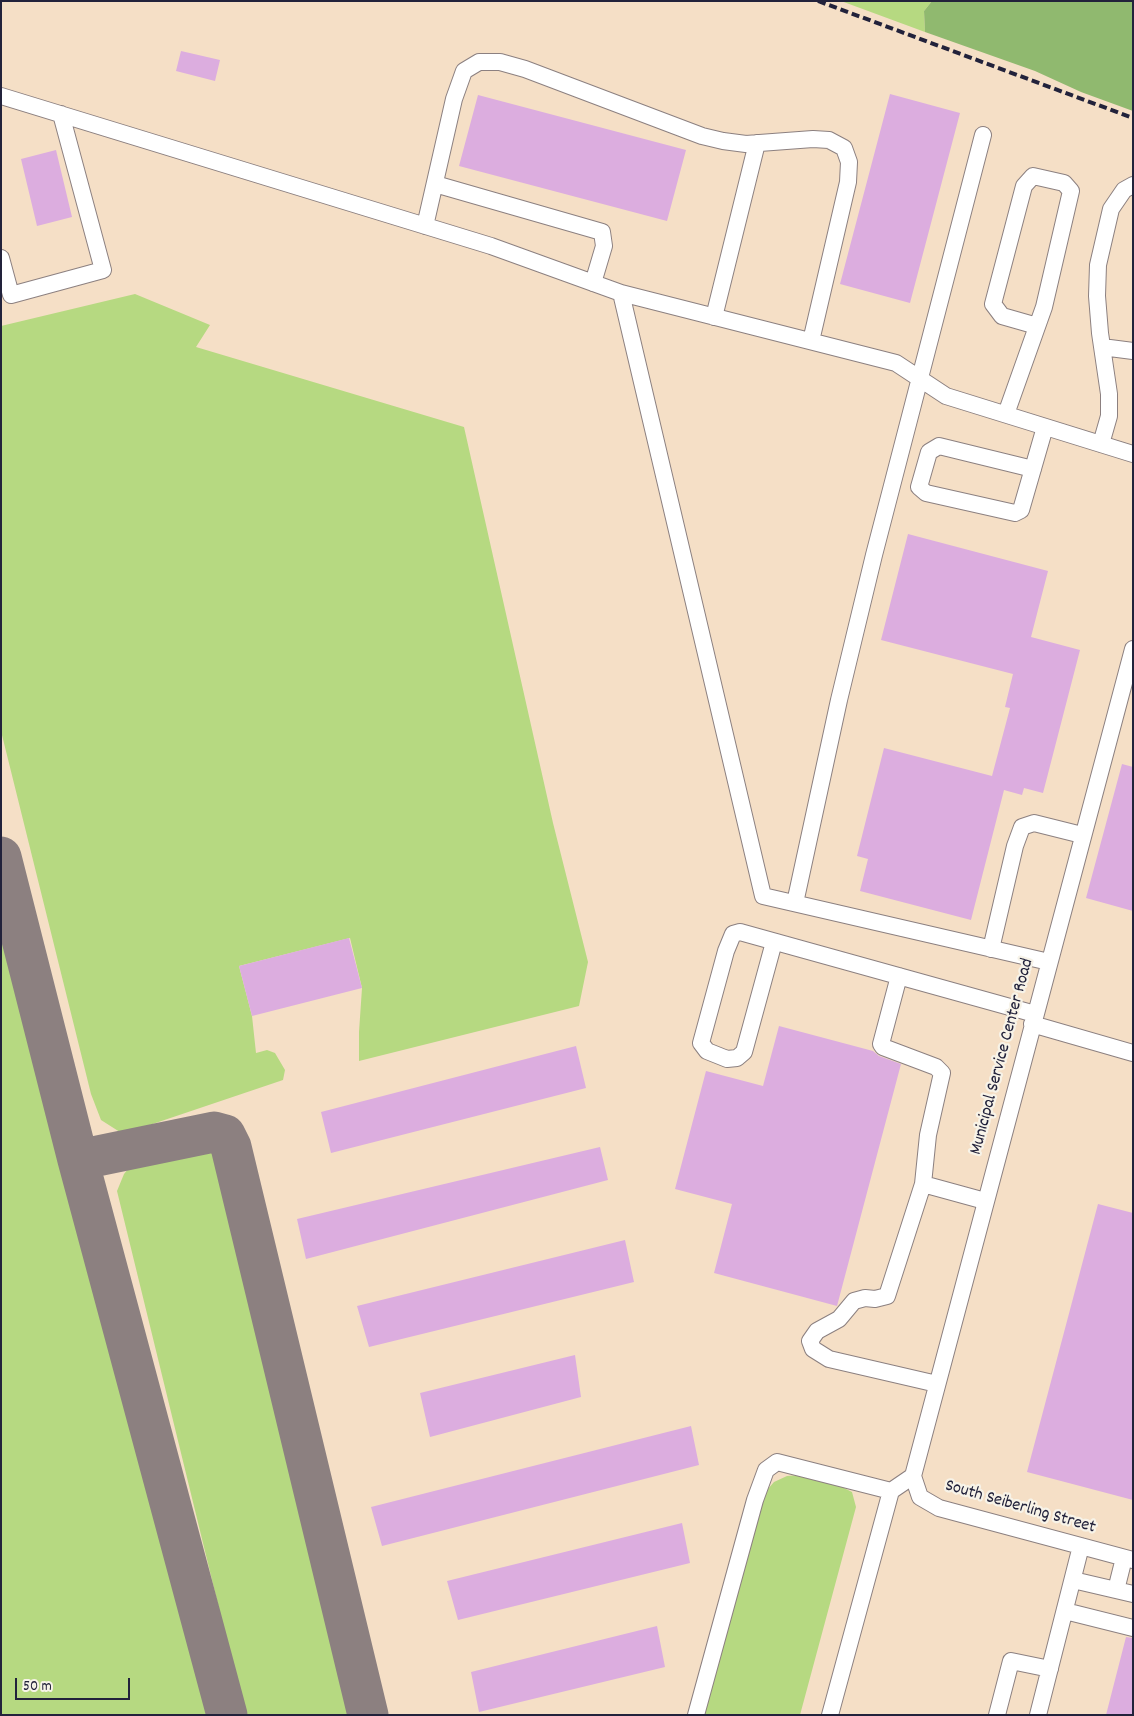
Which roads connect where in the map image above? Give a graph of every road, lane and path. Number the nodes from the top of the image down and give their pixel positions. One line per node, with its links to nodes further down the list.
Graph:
1 (1, 96): 2 (street)
2 (61, 114): 7 (street); 8 (street)
3 (983, 136): 16 (street)
4 (757, 143): 5 (street); 11 (street); 13 (street)
5 (435, 184): 7 (street); 9 (street)
6 (1133, 185): 14 (street)
7 (425, 226): 9 (street)
8 (1, 258)
9 (594, 283): 10 (street)
10 (621, 294): 11 (street); 24 (street)
11 (714, 317): 13 (street)
12 (1037, 326): 12 (street); 17 (street)
13 (810, 341): 16 (street)
14 (1102, 347): 15 (street); 19 (street)
15 (1133, 351)
16 (921, 380): 17 (street); 24 (street)
17 (1006, 414): 18 (street)
18 (1046, 427): 19 (street); 21 (street)
19 (1101, 444): 20 (street)
20 (1133, 454)
21 (1033, 469): 21 (street)
22 (1133, 649): 23 (street, Municipal Service Center Road)
23 (1082, 835): 26 (street); 27 (street, Municipal Service Center Road)
24 (795, 903): 26 (street)
25 (774, 942): 25 (street); 28 (street)
26 (991, 948): 27 (street)
27 (1048, 962): 29 (street, Municipal Service Center Road)
28 (900, 976): 29 (street); 31 (street)
29 (1034, 1019): 30 (street); 32 (street, Municipal Service Center Road)
30 (1133, 1052)
31 (923, 1184): 32 (street); 33 (street)
32 (986, 1201): 33 (street, Municipal Service Center Road)
33 (937, 1384): 34 (street, Municipal Service Center Road)
34 (913, 1476): 35 (street); 36 (street, South Seiberling Street)
35 (891, 1491): 44 (street); 45 (street)
36 (1080, 1546): 37 (street, South Seiberling Street); 38 (street)
37 (1129, 1559): 39 (street)
38 (1073, 1580): 39 (street); 41 (street)
39 (1116, 1590): 40 (street)
40 (1133, 1594)
41 (1065, 1611): 42 (street); 43 (street)
42 (1133, 1628)
43 (1050, 1670): 46 (street); 47 (street)
44 (696, 1715)
45 (830, 1715)
46 (996, 1715)
47 (1038, 1715)

